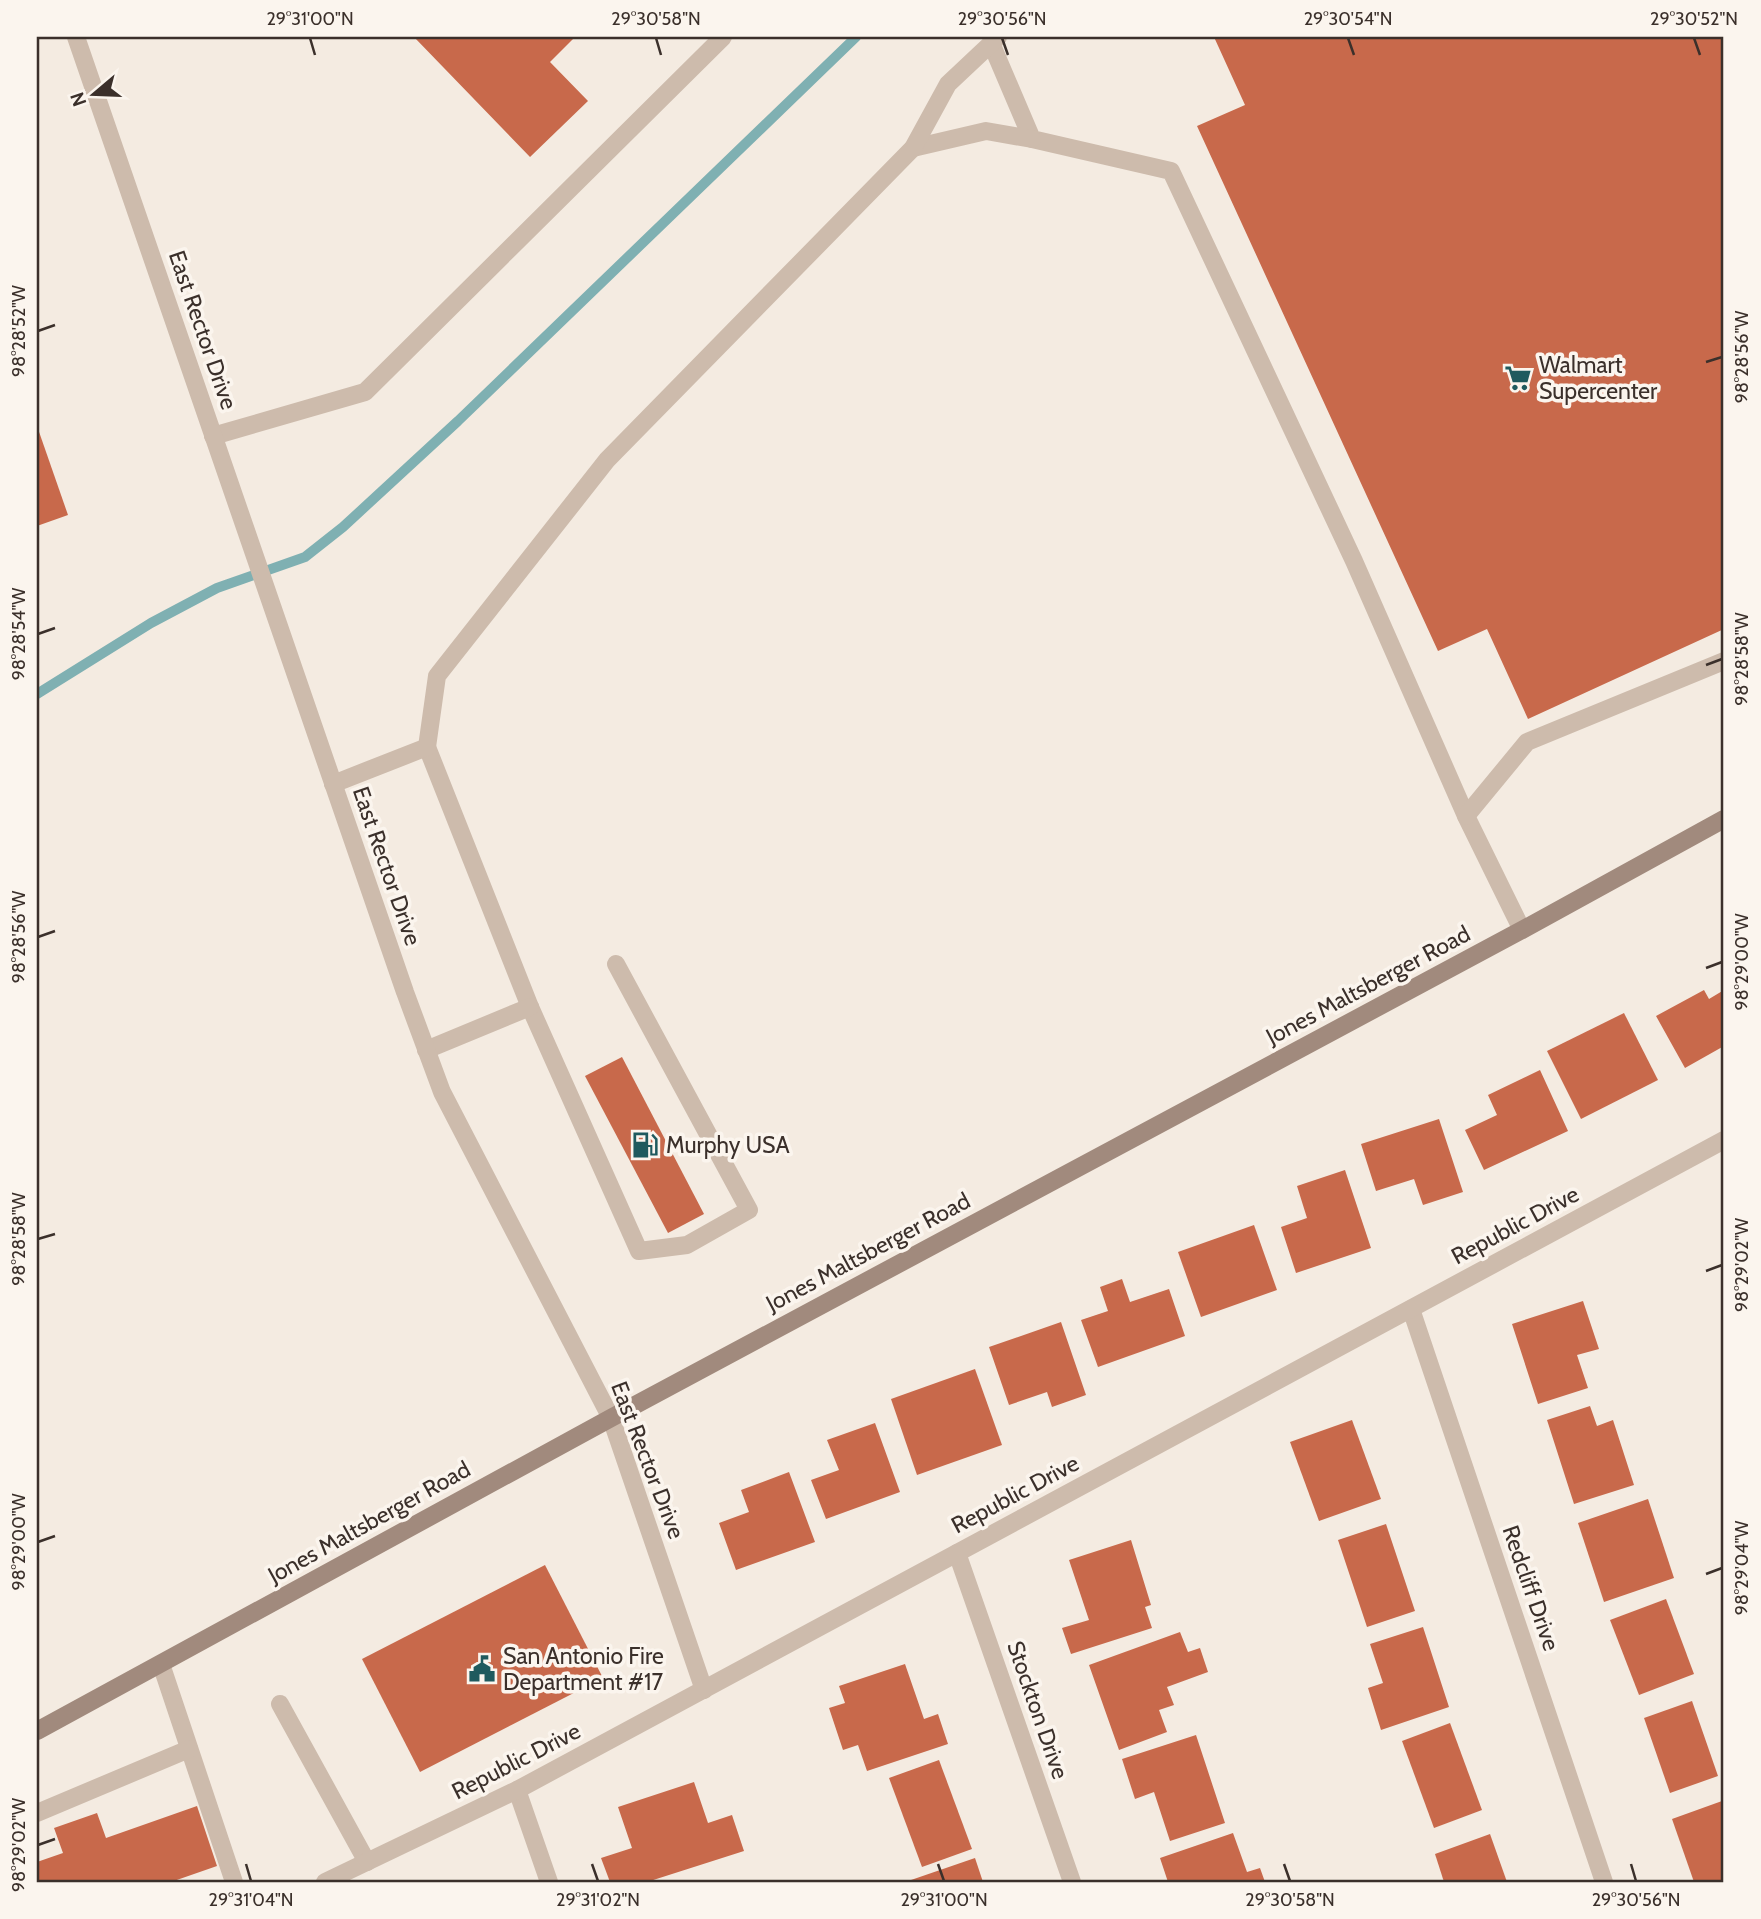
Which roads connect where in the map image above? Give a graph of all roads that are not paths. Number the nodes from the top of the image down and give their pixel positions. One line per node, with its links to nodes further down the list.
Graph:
1 (76, 37): 6 (street, East Rector Drive)
2 (723, 37): 6 (street)
3 (994, 40): 4 (street); 5 (street)
4 (1032, 139): 5 (street); 10 (street)
5 (913, 148): 8 (street)
6 (213, 436): 9 (street, East Rector Drive)
7 (1724, 661): 10 (street)
8 (427, 747): 9 (street); 14 (street)
9 (333, 784): 15 (street, East Rector Drive)
10 (1466, 816): 12 (street)
11 (1724, 819): 12 (main road, Jones Maltsberger Road)
12 (1522, 930): 18 (main road, Jones Maltsberger Road)
13 (616, 964): 14 (street)
14 (530, 1007): 15 (street)
15 (426, 1050): 18 (street, East Rector Drive)
16 (1724, 1140): 17 (street, Republic Drive)
17 (1411, 1309): 19 (street, Republic Drive); 32 (street, Redcliff Drive)
18 (611, 1418): 20 (main road, Jones Maltsberger Road); 21 (street, East Rector Drive)
19 (957, 1553): 21 (street, Republic Drive); 31 (street, Stockton Drive)
20 (161, 1664): 23 (main road, Jones Maltsberger Road); 24 (street)
21 (704, 1690): 25 (street, Republic Drive)
22 (280, 1704): 27 (street)
23 (37, 1731)
24 (189, 1749): 26 (street); 28 (street)
25 (517, 1790): 27 (street, Republic Drive); 30 (street)
26 (37, 1813)
27 (367, 1862): 29 (street, Republic Drive)
28 (234, 1882)
29 (326, 1882)
30 (549, 1882)
31 (1072, 1882)
32 (1604, 1882)

